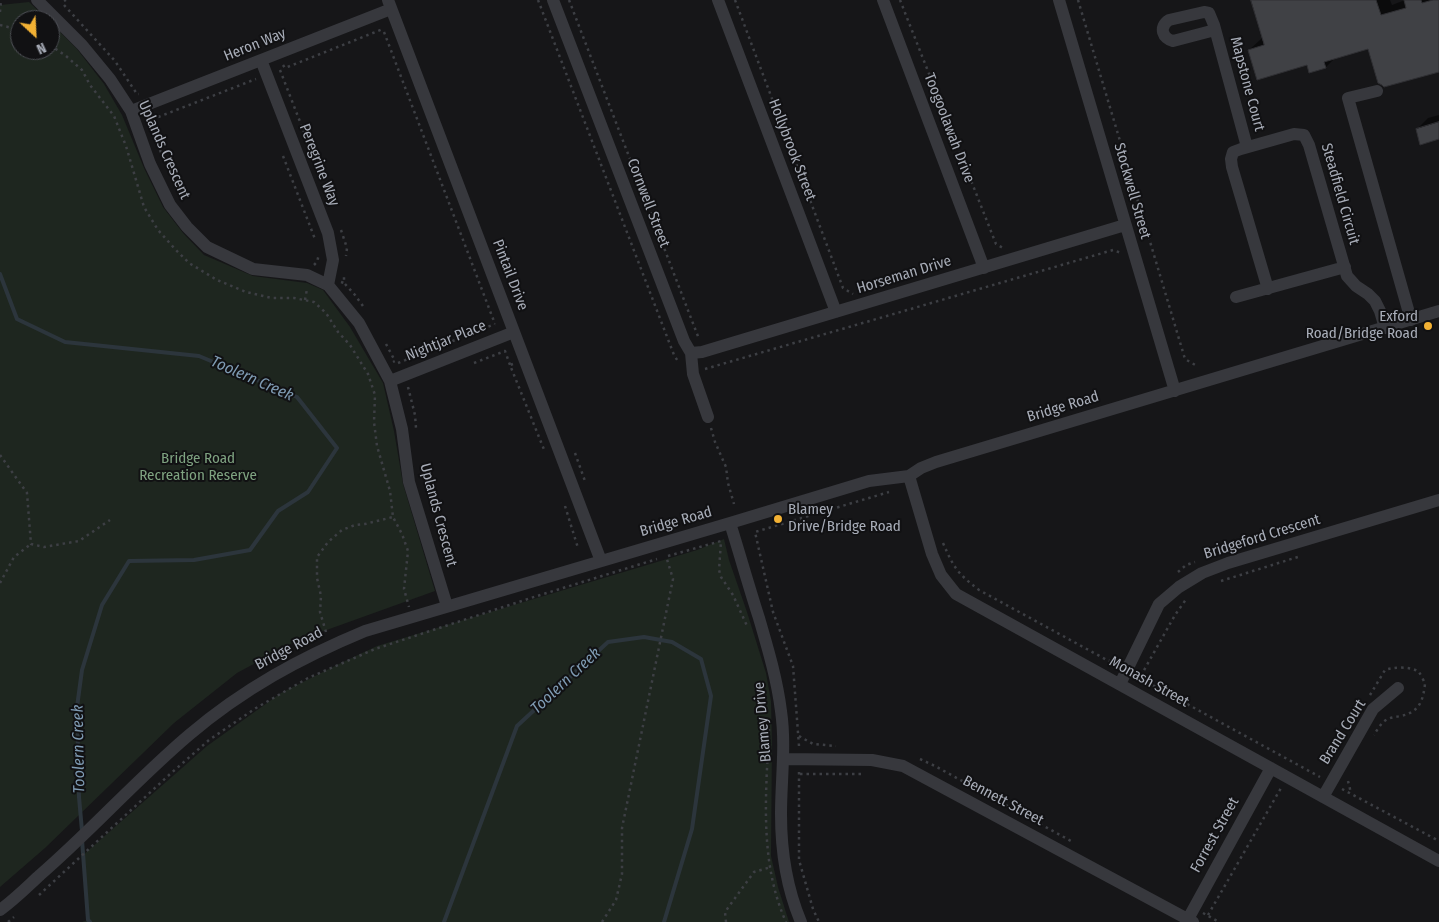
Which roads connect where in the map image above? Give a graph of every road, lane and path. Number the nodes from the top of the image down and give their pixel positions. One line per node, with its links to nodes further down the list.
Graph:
1 (1, 0): 14 (path)
2 (37, 0): 21 (street, Uplands Crescent)
3 (538, 0): 50 (path)
4 (553, 0): 45 (street, Cornwell Street)
5 (569, 0): 44 (path)
6 (718, 0): 39 (street, Hollybrook Street)
7 (735, 0): 35 (path)
8 (883, 0): 30 (street, Toogoolawah Drive)
9 (900, 0): 30 (path)
10 (1059, 0): 26 (street, Stockwell Street)
11 (1078, 0): 49 (path)
12 (65, 2): 19 (path)
13 (389, 4): 18 (street, Heron Way); 43 (street, Pintail Drive)
14 (0, 12)
15 (1215, 30): 23 (street, Mapstone Court)
16 (384, 32): 41 (path)
17 (60, 52): 37 (path)
18 (261, 60): 21 (street, Heron Way); 33 (street, Peregrine Way)
19 (146, 91)
20 (1376, 91): 40 (street)
21 (131, 111): 32 (street, Uplands Crescent)
22 (158, 146): 25 (path)
23 (1247, 147): 31 (street, Steadfield Circuit); 34 (street, Steadfield Circuit)
24 (281, 150): 27 (path)
25 (165, 163)
26 (1125, 225): 30 (street, Horseman Drive); 53 (street, Stockwell Street)
27 (316, 241)
28 (318, 247): 32 (path)
29 (1121, 252): 50 (path)
30 (982, 262): 39 (street, Horseman Drive)
31 (1344, 267): 34 (street, Steadfield Circuit); 42 (street, Steadfield Circuit)
32 (309, 276): 33 (street, Uplands Crescent); 37 (path)
33 (328, 285): 52 (street, Uplands Crescent)
34 (1268, 289): 36 (street, Steadfield Circuit)
35 (855, 295)
36 (1236, 297)
37 (305, 300): 61 (path)
38 (1439, 311): 40 (street, Bridge Road)
39 (836, 312): 45 (street, Horseman Drive)
40 (1411, 320): 42 (street, Bridge Road)
41 (495, 324)
42 (1385, 328): 53 (street, Bridge Road)
43 (514, 332): 51 (street, Nightjar Place); 69 (street, Pintail Drive)
44 (699, 339)
45 (691, 353): 50 (street, Cornwell Street)
46 (396, 361): 51 (path)
47 (470, 364): 48 (path)
48 (510, 365)
49 (1197, 366)
50 (692, 370): 54 (street, Cornwell Street)
51 (403, 376): 52 (street, Nightjar Place); 55 (path)
52 (390, 381): 73 (street, Uplands Crescent)
53 (1174, 391): 57 (street, Bridge Road)
54 (708, 417): 60 (path)
55 (416, 433)
56 (0, 455): 66 (path)
57 (909, 476): 63 (street, Bridge Road); 79 (street, Monash Street)
58 (892, 491): 64 (path)
59 (1439, 500): 77 (street, Bridgeford Crescent)
60 (734, 504)
61 (394, 518): 74 (path); 75 (path)
62 (110, 520): 66 (path)
63 (730, 523): 69 (street, Bridge Road); 82 (street, Blamey Drive)
64 (755, 532)
65 (943, 542): 77 (path)
66 (31, 544): 71 (path)
67 (1308, 554): 70 (path)
68 (657, 559): 92 (path)
69 (601, 561): 73 (street, Bridge Road)
70 (1215, 582)
71 (0, 583)
72 (1192, 594): 78 (path)
73 (447, 606): 74 (street, Bridge Road)
74 (411, 617): 93 (street, Bridge Road)
75 (326, 632)
76 (749, 632): 96 (path)
77 (1126, 671): 78 (path); 79 (street, Bridgeford Crescent)
78 (1147, 682): 86 (path)
79 (1120, 684): 83 (street, Monash Street)
80 (1398, 688): 86 (street, Brand Court)
81 (769, 728): 91 (path)
82 (783, 759): 95 (street, Bennett Street); 99 (street, Blamey Drive)
83 (1271, 768): 88 (street, Monash Street); 95 (street, Forrest Street)
84 (799, 774): 85 (path)
85 (868, 774)
86 (1331, 783): 88 (street, Brand Court); 89 (path)
87 (1282, 787): 94 (path)
88 (1323, 797): 90 (street, Monash Street)
89 (1439, 841)
90 (1439, 861)
91 (771, 867): 97 (path); 98 (path)
92 (62, 875)
93 (0, 910)
94 (1208, 916)
95 (1190, 920)
96 (602, 922)
97 (726, 922)
98 (786, 922)
99 (801, 922)

